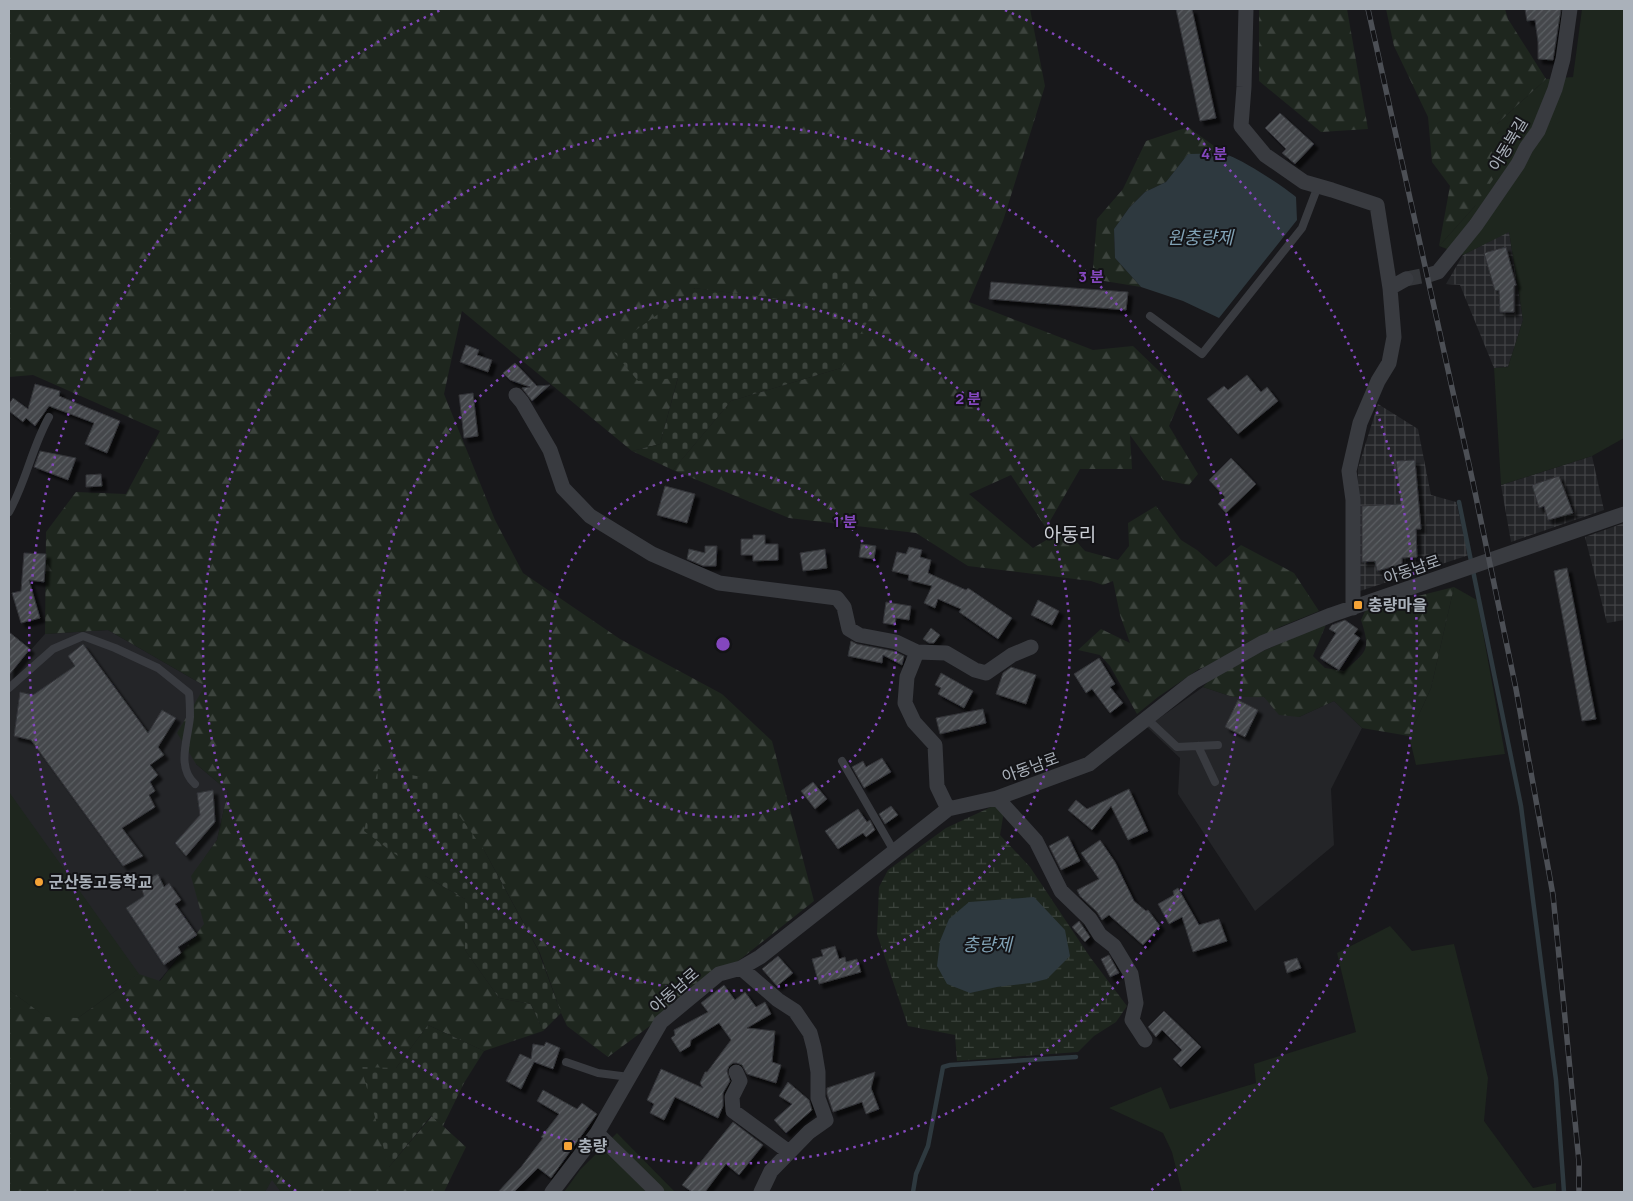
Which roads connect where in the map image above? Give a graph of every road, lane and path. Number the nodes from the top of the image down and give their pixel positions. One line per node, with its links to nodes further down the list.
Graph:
1 (1246, 9): 3 (street)
2 (1570, 9): 4 (street, 아동북길)
3 (1318, 186): 6 (street); 7 (lane)
4 (1432, 274)
5 (1406, 279): 6 (street)
6 (1390, 288): 14 (street)
7 (1150, 316)
8 (516, 395): 16 (street)
9 (48, 417): 11 (lane)
10 (9, 493): 11 (lane)
11 (17, 497): 12 (lane)
12 (9, 512)
13 (1624, 514): 14 (street, 아동남로)
14 (1352, 608): 18 (street, 아동남로)
15 (1031, 647): 16 (street)
16 (917, 652): 25 (street)
17 (9, 688): 23 (lane)
18 (1146, 718): 20 (lane); 24 (street, 아동남로)
19 (1218, 745): 20 (lane)
20 (1198, 746): 22 (lane)
21 (842, 761): 26 (lane)
22 (1215, 782)
23 (195, 784)
24 (998, 798): 25 (street, 아동남로); 28 (street)
25 (948, 809): 26 (street, 아동남로)
26 (894, 851): 27 (street, 아동남로)
27 (741, 968): 31 (street, 아동남로); 33 (street)
28 (1145, 1040)
29 (566, 1062): 31 (lane)
30 (736, 1072): 33 (street)
31 (629, 1077): 32 (street, 아동남로)
32 (596, 1133): 34 (street, 아동남로); 35 (street)
33 (790, 1152): 36 (street)
34 (552, 1192)
35 (658, 1192)
36 (761, 1192)

